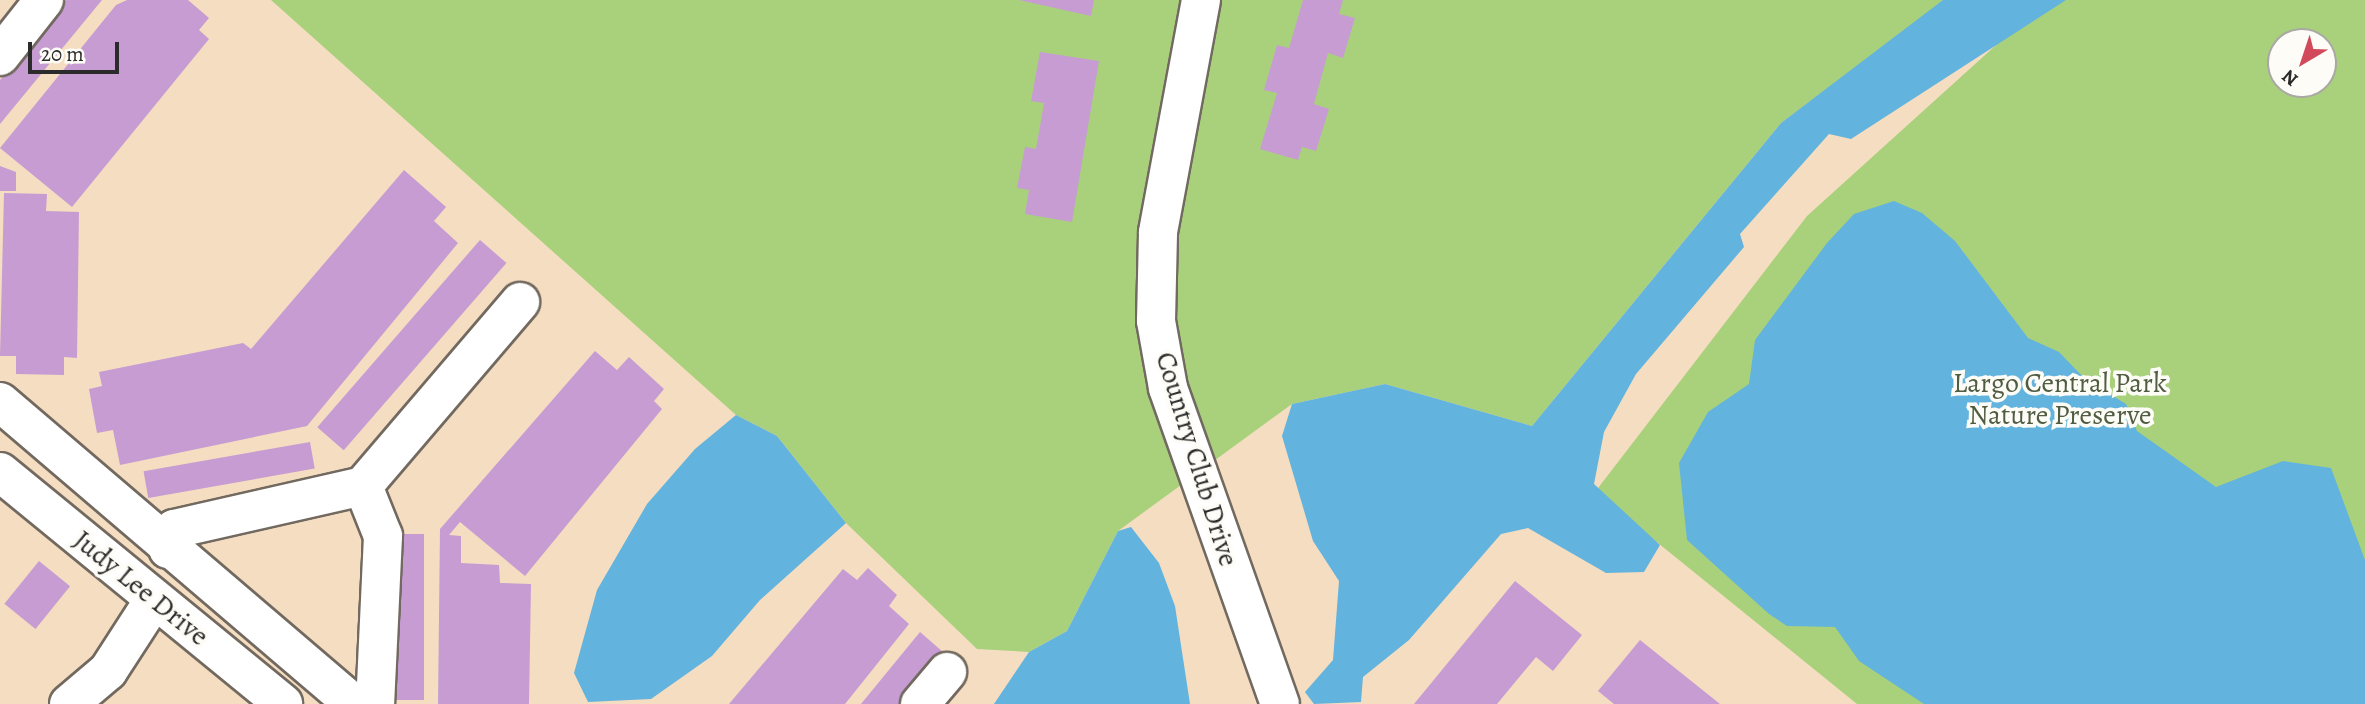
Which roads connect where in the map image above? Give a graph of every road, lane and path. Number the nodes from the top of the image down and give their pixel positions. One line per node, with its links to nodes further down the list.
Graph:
1 (44, 0): 3 (street)
2 (1201, 0): 16 (street, Country Club Drive)
3 (0, 56)
4 (520, 302): 7 (street)
5 (0, 402): 8 (street)
6 (0, 472): 9 (street, Judy Lee Drive)
7 (363, 486): 8 (street); 14 (street)
8 (168, 549): 13 (street)
9 (154, 600): 11 (street); 12 (street, Judy Lee Drive)
10 (947, 672): 15 (street)
11 (69, 704)
12 (283, 704)
13 (354, 704)
14 (375, 704)
15 (920, 704)
16 (1280, 704)

